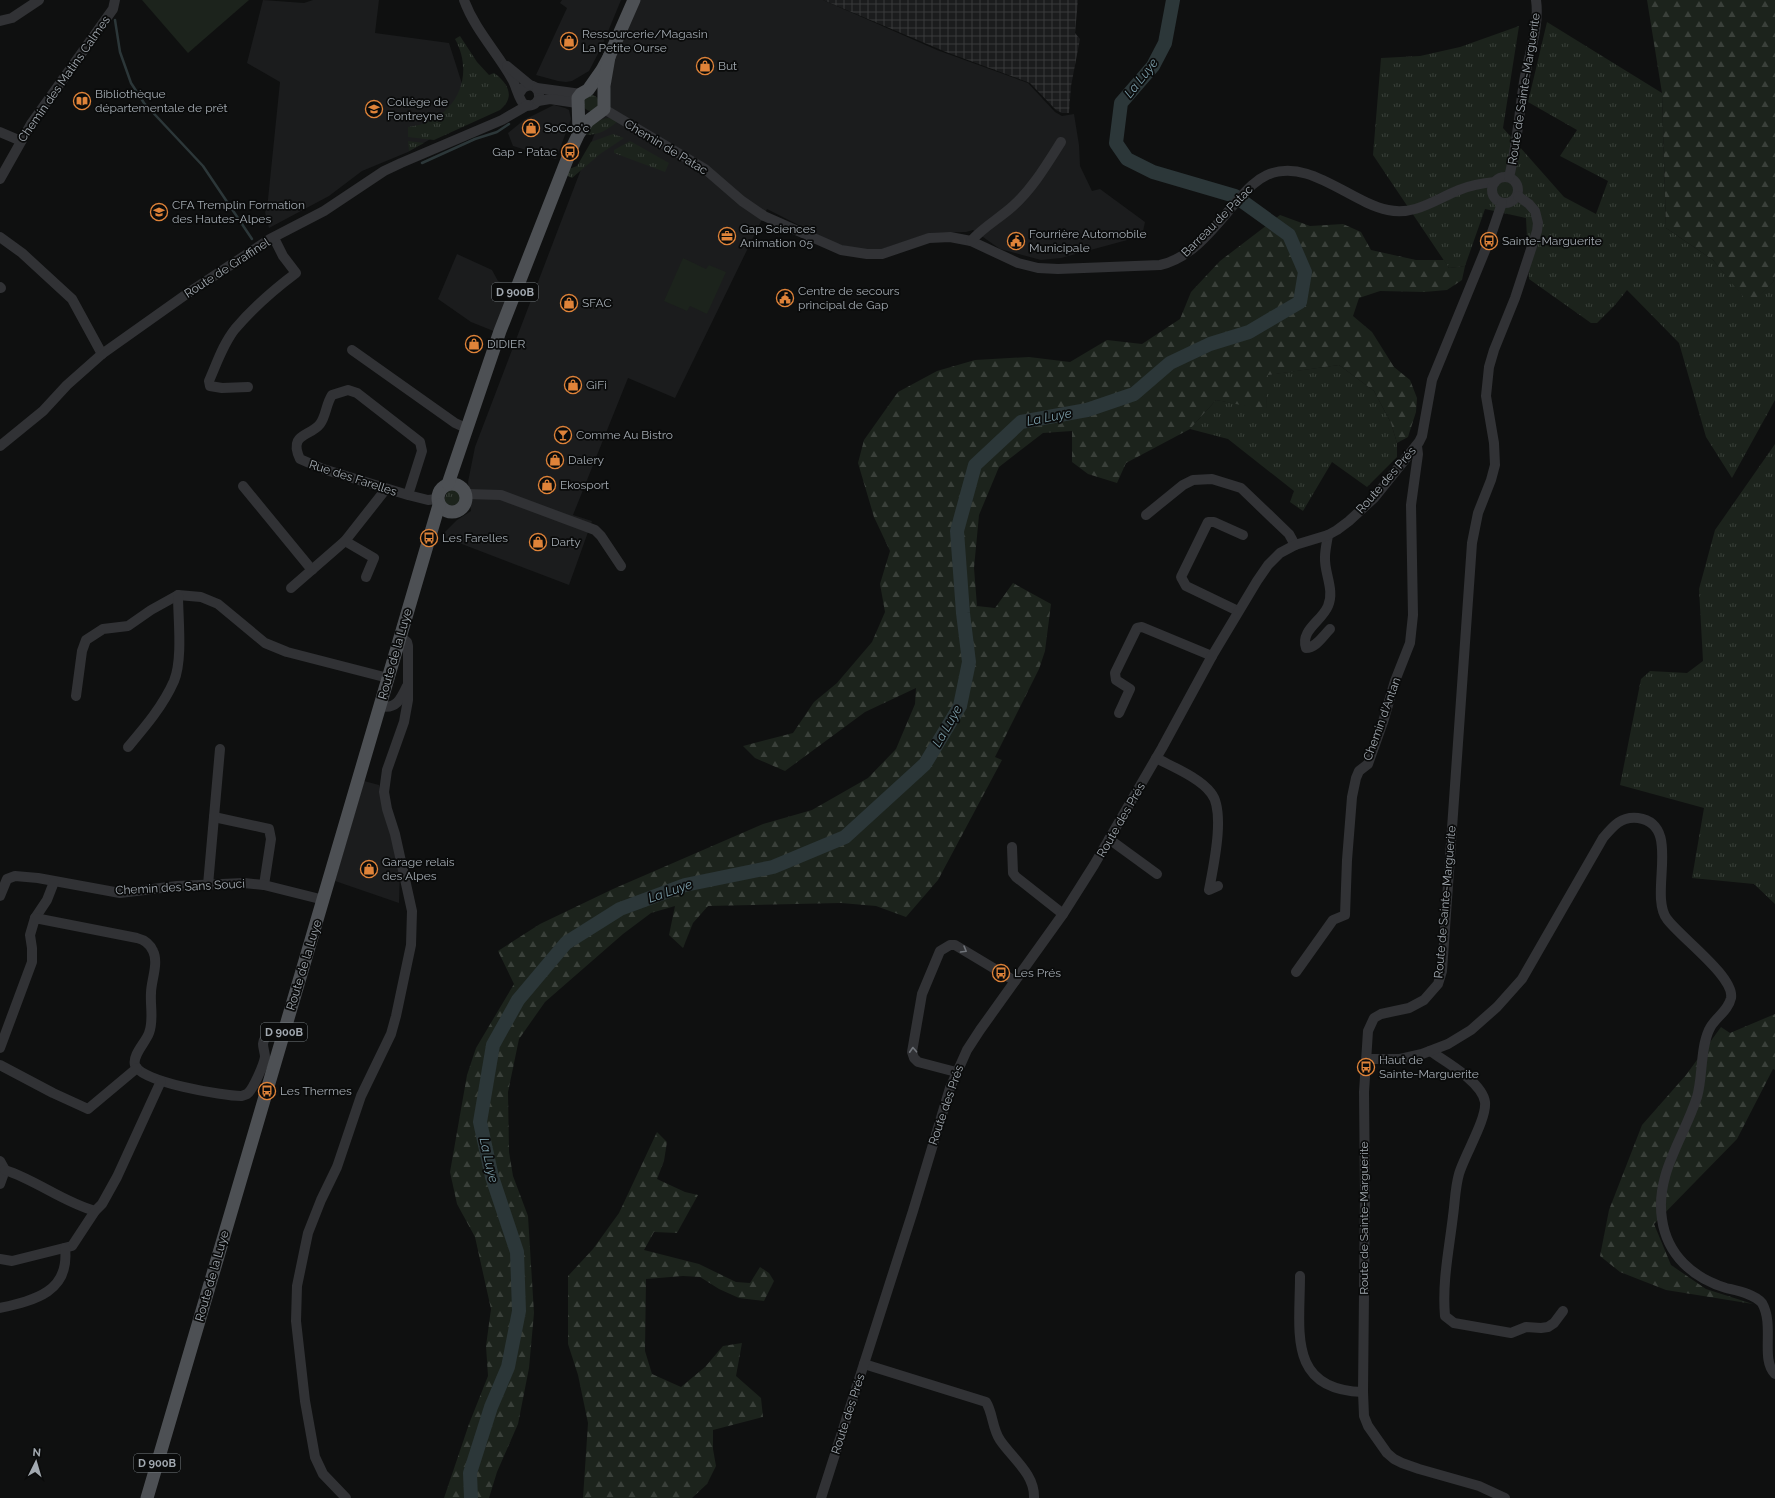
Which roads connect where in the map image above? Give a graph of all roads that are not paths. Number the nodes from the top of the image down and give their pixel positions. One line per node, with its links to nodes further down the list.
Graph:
1 (39, 0): 6 (street)
2 (115, 0): 18 (street, Chemin des Matins Calmes)
3 (464, 0): 8 (street)
4 (634, 0): 7 (main road)
5 (1536, 0): 20 (street, Route de Sainte-Marguerite)
6 (0, 21)
7 (610, 57): 11 (main road); 14 (main road)
8 (502, 62): 9 (street); 10 (street)
9 (534, 87): 10 (street); 11 (street); 12 (street)
10 (520, 96): 13 (street); 15 (street, Route de Graffinel)
11 (581, 99): 12 (street); 14 (main road); 14 (main road); 17 (main road, D 900B)
12 (538, 101): 13 (street)
13 (528, 105): 15 (street, Route de Graffinel)
14 (600, 107): 17 (main road, D 900B); 29 (street, Chemin de Patac)
15 (502, 120): 27 (street, Route de Graffinel)
16 (0, 132): 18 (street)
17 (579, 133): 33 (main road, D 900B)
18 (21, 141): 21 (street, Chemin des Matins Calmes)
19 (1061, 142): 29 (street)
20 (1509, 177): 22 (street); 25 (street)
21 (0, 178)
22 (1495, 182): 23 (street, Barreau de Patac); 24 (street)
23 (1469, 186): 24 (street); 29 (street, Barreau de Patac)
24 (1492, 194): 26 (street)
25 (1518, 196): 26 (street); 84 (street, Route de Sainte-Marguerite)
26 (1502, 203): 35 (street, Route des Prés)
27 (274, 238): 31 (street, Route de Graffinel); 32 (street)
28 (1, 240): 31 (street)
29 (975, 243)
30 (352, 350): 33 (street)
31 (102, 354): 34 (street, Route de Graffinel)
32 (248, 387)
33 (466, 428): 36 (main road, D 900B)
34 (0, 446)
35 (1417, 446): 46 (street, Route des Prés); 79 (street, Chemin d'Antan)
36 (458, 454): 37 (main road, D 900B); 40 (main road, D 900B)
37 (448, 484): 40 (main road); 42 (main road)
38 (243, 486): 51 (street)
39 (386, 488): 41 (street, Rue des Farelles); 41 (street, Rue des Farelles); 47 (street)
40 (464, 490): 43 (main road); 50 (street)
41 (408, 495): 42 (street)
42 (438, 502): 43 (main road); 49 (main road, Route de la Luye / D 900B)
43 (453, 512): 49 (main road, Route de la Luye / D 900B)
44 (1146, 515): 48 (street)
45 (1243, 535): 55 (street)
46 (1328, 535): 48 (street, Route des Prés); 56 (street)
47 (345, 541): 51 (street); 52 (street)
48 (1295, 544): 55 (street, Route des Prés)
49 (427, 549): 57 (main road, Route de la Luye / D 900B)
50 (621, 566)
51 (312, 570): 53 (street)
52 (366, 577)
53 (290, 588)
54 (178, 595): 59 (street); 61 (street); 64 (street)
55 (1238, 611): 58 (street, Route des Prés)
56 (1330, 629)
57 (400, 636): 59 (main road, Route de la Luye / D 900B); 60 (street)
58 (1212, 656): 63 (street); 66 (street, Route des Prés)
59 (388, 678): 62 (main road, Route de la Luye / D 900B)
60 (409, 684): 62 (street); 103 (street)
61 (76, 696)
62 (380, 706): 76 (main road, Route de la Luye / D 900B)
63 (1119, 713)
64 (128, 747)
65 (220, 749): 67 (street)
66 (1156, 758): 68 (street, Route des Prés); 74 (street)
67 (214, 817): 72 (street); 73 (street)
68 (1109, 839): 70 (street); 77 (street, Route des Prés)
69 (1012, 847): 77 (street)
70 (1157, 874)
71 (54, 882): 72 (street, Chemin des Sans Souci); 75 (street, Chemin des Sans Souci); 78 (street)
72 (208, 885): 73 (street, Chemin des Sans Souci)
73 (264, 885): 76 (street, Chemin des Sans Souci)
74 (1218, 886)
75 (0, 896)
76 (324, 900): 81 (main road, Route de la Luye / D 900B)
77 (1063, 914): 80 (street, Route des Prés)
78 (35, 918): 82 (street); 86 (street)
79 (1296, 972)
80 (1015, 981): 87 (street, Route des Prés); 87 (street, one-way to 80)
81 (283, 1035): 88 (street); 100 (main road, Route de la Luye / D 900B)
82 (0, 1048)
83 (1430, 1051): 84 (street); 96 (street); 98 (street)
84 (1367, 1059): 99 (street, Route de Sainte-Marguerite)
85 (0, 1065): 86 (street)
86 (137, 1068): 88 (street)
87 (956, 1072): 97 (street, Route des Prés)
88 (161, 1081): 91 (street)
89 (2, 1166): 90 (street); 91 (street)
90 (0, 1184)
91 (95, 1211): 92 (street)
92 (65, 1248): 93 (street); 95 (street)
93 (0, 1260)
94 (1300, 1276): 99 (street)
95 (0, 1308)
96 (1563, 1311)
97 (864, 1364): 104 (street, Route des Prés); 105 (street)
98 (1775, 1374)
99 (1363, 1392): 106 (street, Route de Sainte-Marguerite)
100 (168, 1428): 101 (main road, Route de la Luye / D 900B); 102 (main road, Route de la Luye / D 900B)
101 (148, 1498)
102 (156, 1498)
103 (346, 1498)
104 (821, 1498)
105 (1034, 1498)
106 (1505, 1498)

